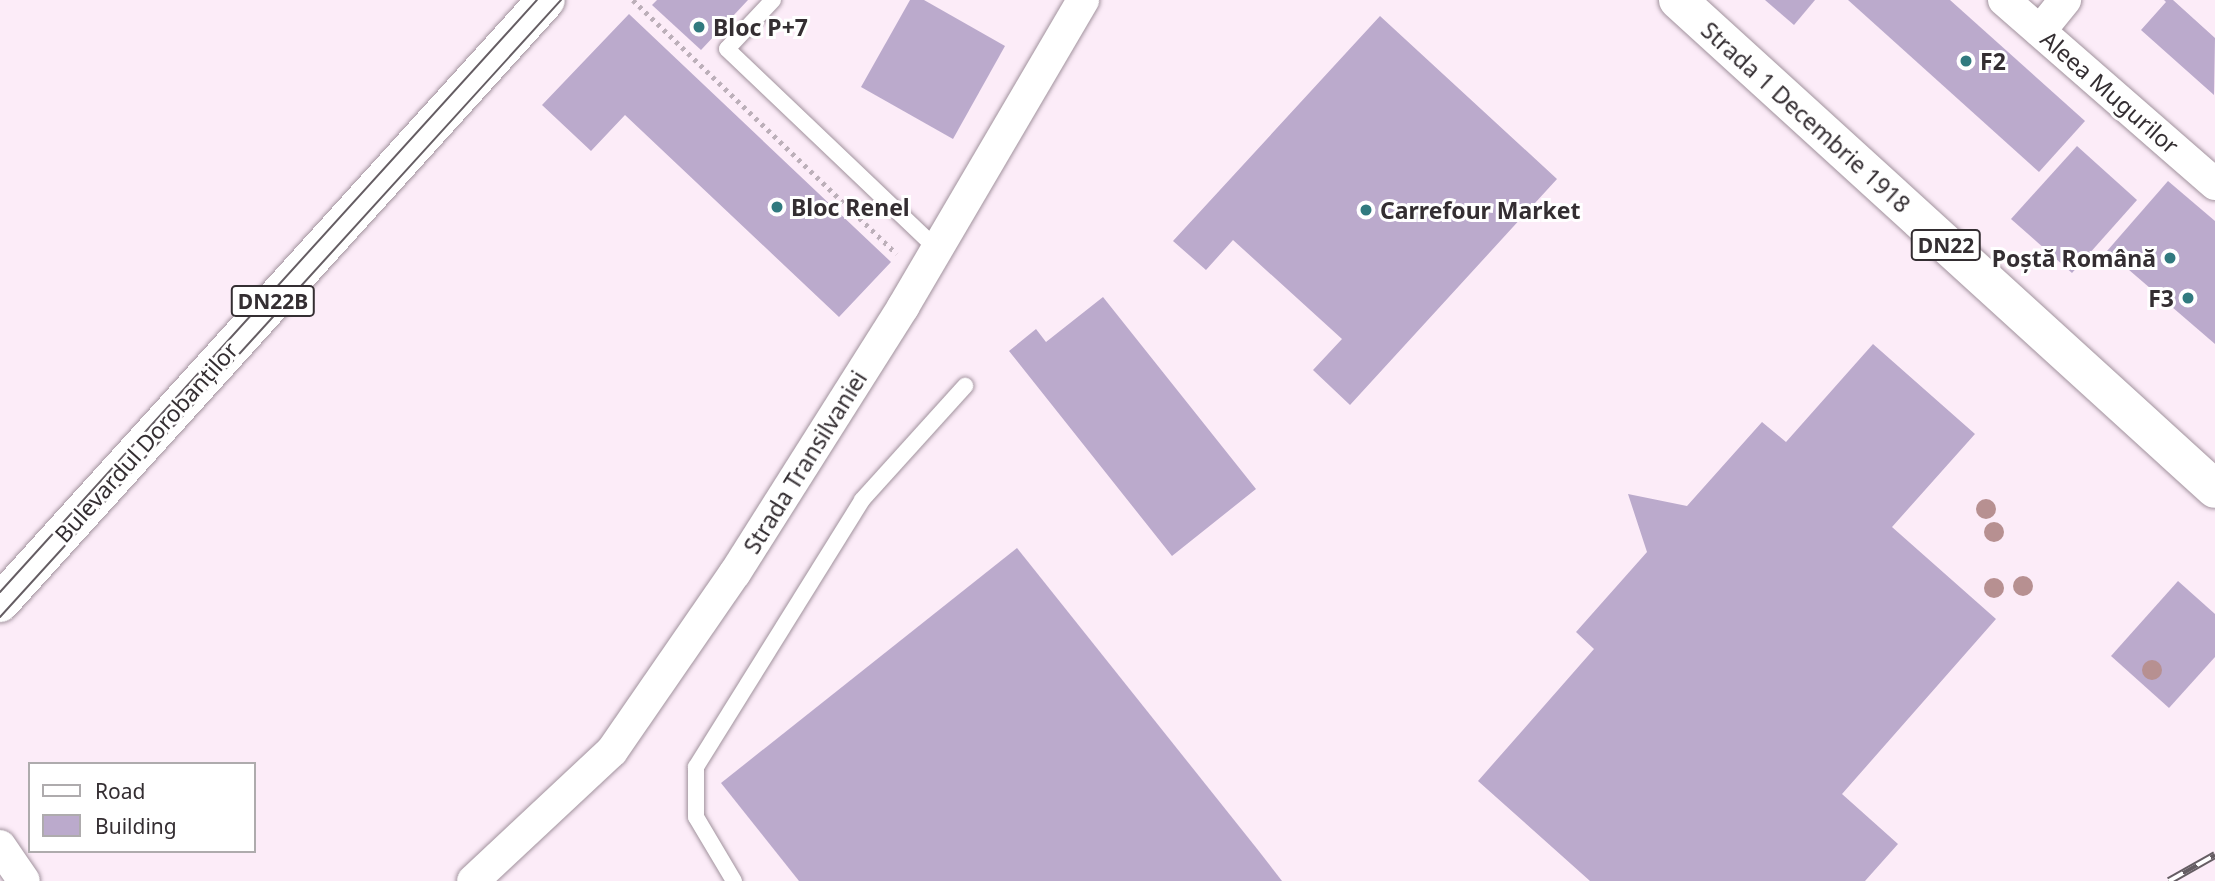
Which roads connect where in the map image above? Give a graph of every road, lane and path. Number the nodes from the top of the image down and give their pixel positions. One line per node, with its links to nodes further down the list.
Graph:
1 (546, 0): 14 (main road, Bulevardul Dorobanților / DN22B)
2 (633, 0): 11 (path)
3 (773, 0): 10 (lane)
4 (1083, 0): 10 (street, Strada Transilvaniei)
5 (1678, 0): 13 (main road, Strada 1 Decembrie 1918 / DN22)
6 (2004, 0): 8 (street, Aleea Mugurilor)
7 (2065, 0): 8 (street)
8 (2039, 31): 9 (street, Aleea Mugurilor)
9 (2215, 184)
10 (938, 250): 11 (street, Strada Transilvaniei)
11 (921, 277): 17 (street, Strada Transilvaniei)
12 (965, 386): 18 (lane)
13 (2215, 489)
14 (0, 603)
15 (0, 846): 16 (street)
16 (24, 881)
17 (473, 881)
18 (734, 881)

